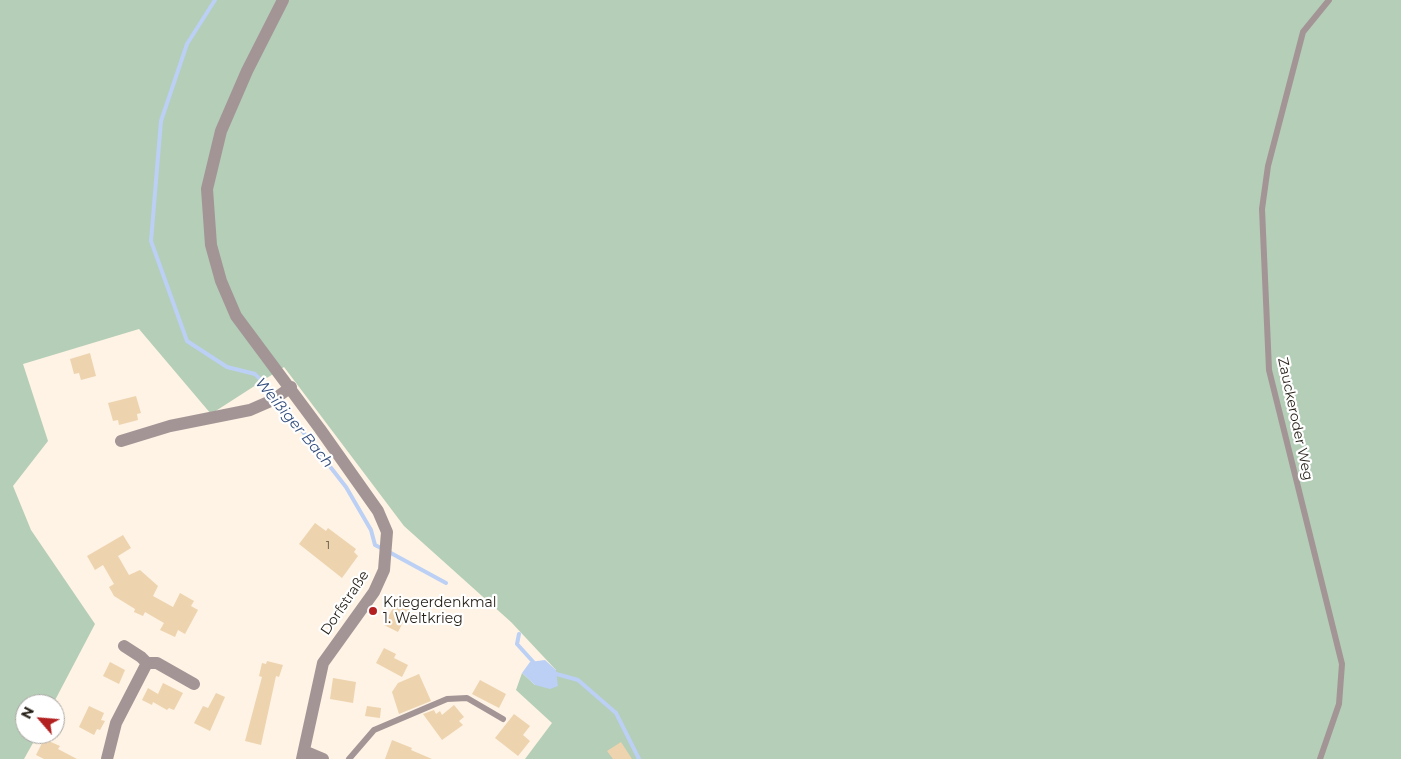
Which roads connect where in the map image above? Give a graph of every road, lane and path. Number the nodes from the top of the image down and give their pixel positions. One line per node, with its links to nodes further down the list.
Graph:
1 (283, 0): 3 (street, Dorfstraße)
2 (1328, 0): 13 (lane, Zauckeroder Weg)
3 (291, 387): 4 (street); 9 (street, Dorfstraße)
4 (121, 441)
5 (124, 646): 6 (street)
6 (147, 663): 7 (street); 10 (street)
7 (194, 684)
8 (504, 719): 12 (lane)
9 (303, 755): 11 (street, Dorfstraße)
10 (107, 759)
11 (323, 759)
12 (349, 759)
13 (1320, 759)

